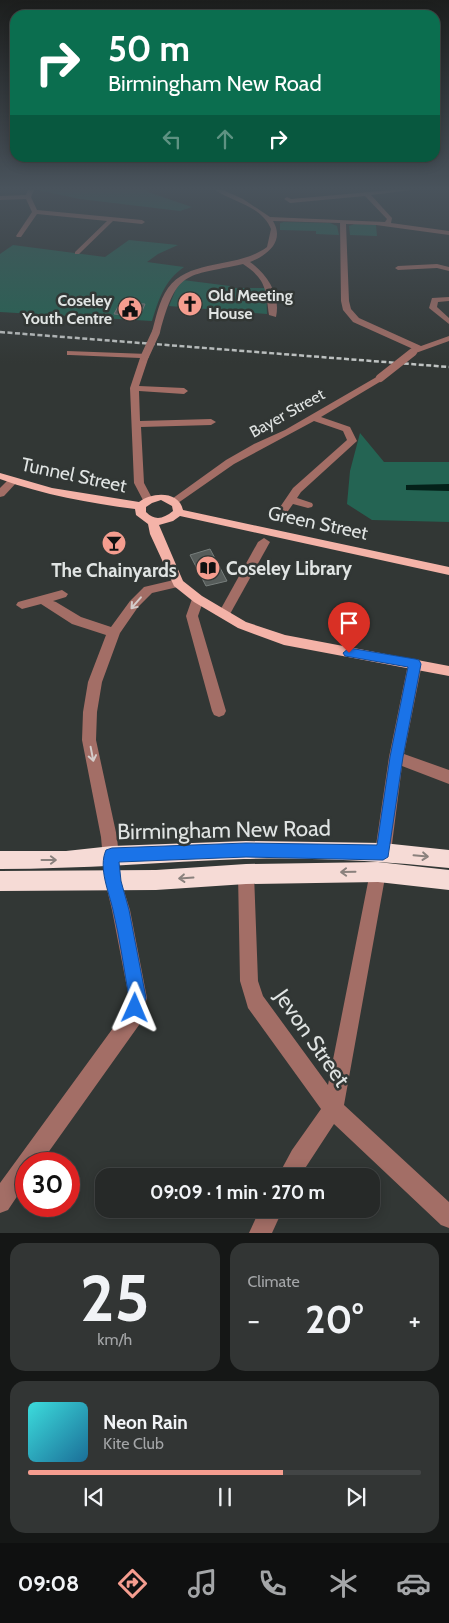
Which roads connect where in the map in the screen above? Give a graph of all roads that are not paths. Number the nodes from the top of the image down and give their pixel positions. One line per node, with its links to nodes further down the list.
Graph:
1 (83, 248): 4 (street)
2 (270, 248): 5 (street)
3 (343, 248): 12 (street)
4 (77, 253)
5 (244, 261): 9 (street); 14 (street, bridge)
6 (398, 268): 7 (street)
7 (449, 269)
8 (449, 299): 10 (street)
9 (273, 315)
10 (449, 322)
11 (449, 338): 12 (street, Bayer Street)
12 (416, 350): 17 (street, Bayer Street, bridge)
13 (70, 353): 14 (street)
14 (145, 356): 15 (street)
15 (134, 388): 16 (street); 19 (street)
16 (184, 391)
17 (313, 417): 23 (street); 26 (street, Bayer Street)
18 (211, 422): 19 (street)
19 (136, 424): 24 (street)
20 (0, 476): 21 (main road, Tunnel Street)
21 (13, 481): 22 (street); 24 (main road, Tunnel Street)
22 (0, 494)
23 (290, 500): 25 (street); 27 (street)
24 (144, 503): 26 (main road, Tunnel Street); 28 (main road, Tunnel Street)
25 (308, 505)
26 (176, 507): 28 (main road); 30 (main road, Green Street)
27 (277, 519)
28 (153, 522): 31 (main road)
29 (264, 542): 36 (street)
30 (449, 570)
31 (178, 583): 34 (main road); 37 (street, one-way to 37)
32 (62, 594): 33 (street)
33 (43, 599): 35 (street); 37 (street)
34 (198, 599): 36 (main road); 40 (street)
35 (22, 605)
36 (224, 614): 38 (main road)
37 (114, 632): 44 (street, one-way to 44)
38 (415, 664): 39 (main road); 41 (street)
39 (449, 671)
40 (220, 710)
41 (396, 757): 42 (street); 43 (street)
42 (449, 777)
43 (383, 852): 44 (highway, Birmingham New Road); 45 (highway, Birmingham New Road, one-way to 45)
44 (112, 855): 46 (highway, Birmingham New Road, one-way to 44); 51 (street)
45 (449, 859)
46 (0, 860)
47 (378, 872): 48 (highway, one-way to 48); 49 (highway); 52 (street)
48 (246, 874): 51 (highway, one-way to 51); 52 (street, Jevon Street)
49 (449, 880)
50 (0, 881): 51 (highway)
51 (113, 881): 53 (street)
52 (333, 1109): 54 (street); 57 (street, Jevon Street)
53 (36, 1152)
54 (293, 1168)
55 (15, 1181): 56 (street)
56 (0, 1202)
57 (449, 1217)
58 (268, 1218): 59 (street)
59 (260, 1233)

